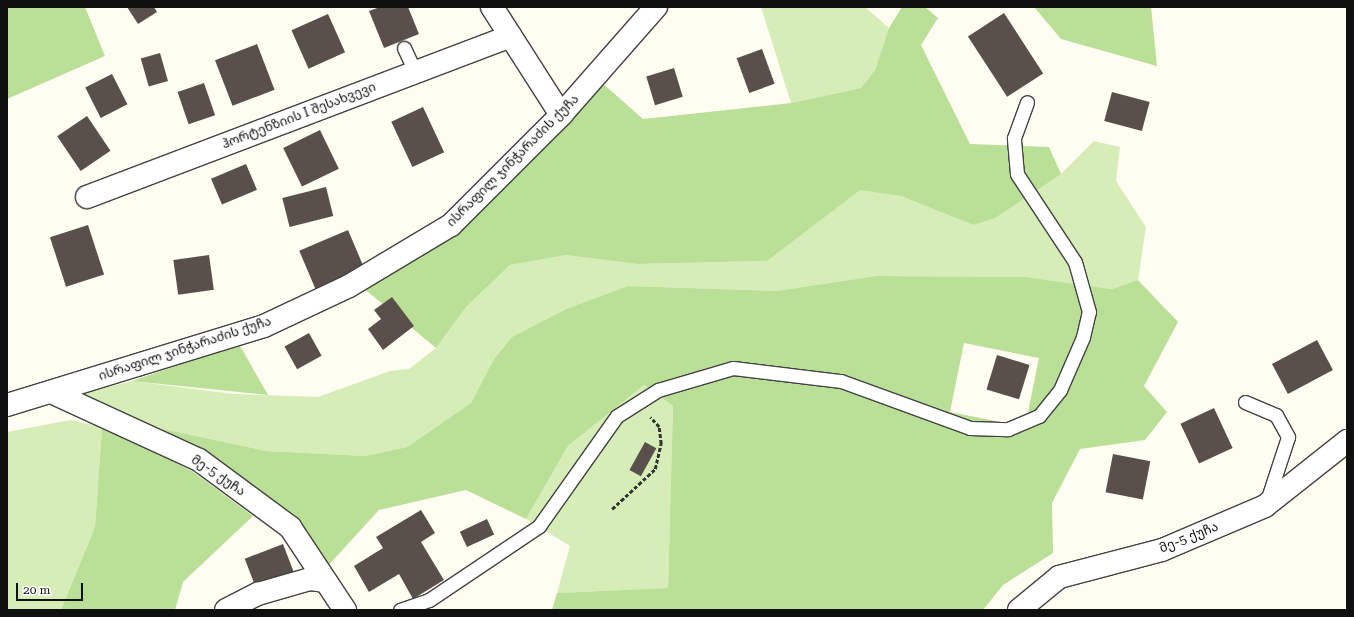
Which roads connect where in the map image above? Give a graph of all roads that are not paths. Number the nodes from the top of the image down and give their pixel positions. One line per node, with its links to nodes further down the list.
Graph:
1 (492, 7): 3 (street)
2 (656, 7): 7 (street, ისრაფილ ჯინჭარაძის ქუჩა)
3 (510, 36): 5 (street, ჰორტენზიის I შესახვევი); 7 (street)
4 (404, 48): 5 (lane)
5 (416, 72): 8 (street, ჰორტენზიის I შესახვევი)
6 (1027, 102): 17 (lane)
7 (560, 115): 9 (street, ისრაფილ ჯინჭარაძის ქუჩა)
8 (87, 197)
9 (51, 392): 11 (street, ისრაფილ ჯინჭარაძის ქუჩა); 14 (street, მე-5 ქუჩა)
10 (1245, 402): 13 (lane)
11 (7, 405)
12 (1347, 441): 13 (street, მე-5 ქუჩა)
13 (1265, 506): 18 (street, მე-5 ქუჩა)
14 (324, 581): 15 (street); 16 (street, მე-5 ქუჩა)
15 (226, 610)
16 (345, 610)
17 (400, 610)
18 (1019, 610)

